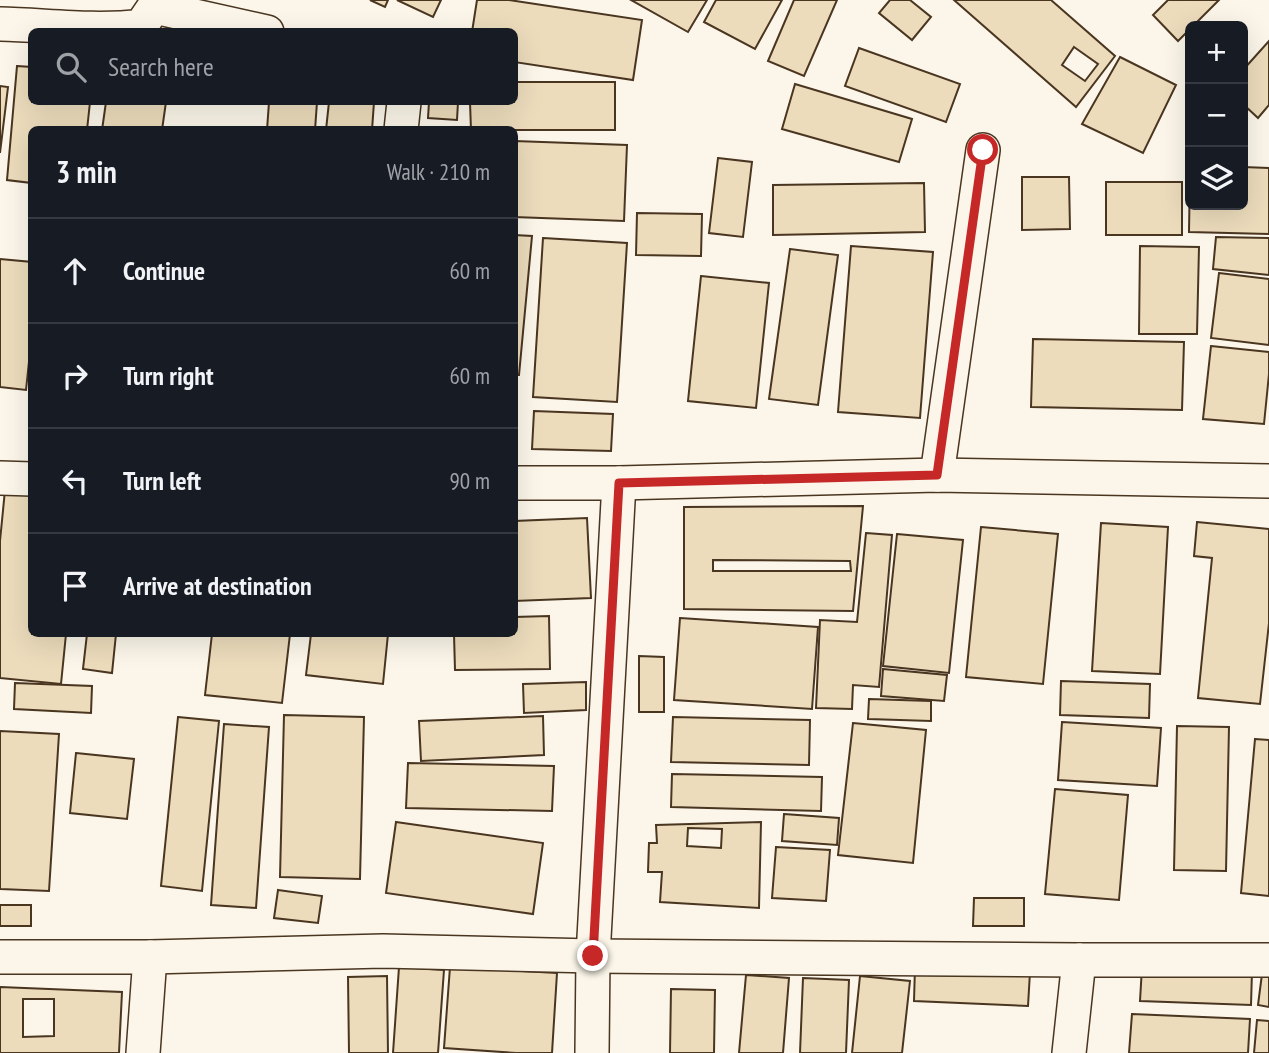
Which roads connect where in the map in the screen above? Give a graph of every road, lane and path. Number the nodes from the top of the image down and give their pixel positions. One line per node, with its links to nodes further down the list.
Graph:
1 (157, 4): 4 (street); 5 (street)
2 (0, 24): 3 (street)
3 (84, 28)
4 (129, 28)
5 (251, 28)
6 (404, 105): 7 (street)
7 (401, 126)
8 (983, 150): 9 (street)
9 (937, 475): 12 (street); 14 (street)
10 (0, 478): 11 (street)
11 (28, 479)
12 (1269, 481)
13 (518, 483): 14 (street)
14 (619, 483): 15 (street)
15 (593, 956): 17 (street); 18 (street); 21 (street)
16 (0, 957): 17 (street)
17 (150, 957): 20 (street)
18 (1079, 960): 19 (street); 22 (street)
19 (1269, 960)
20 (143, 1053)
21 (592, 1053)
22 (1069, 1053)

